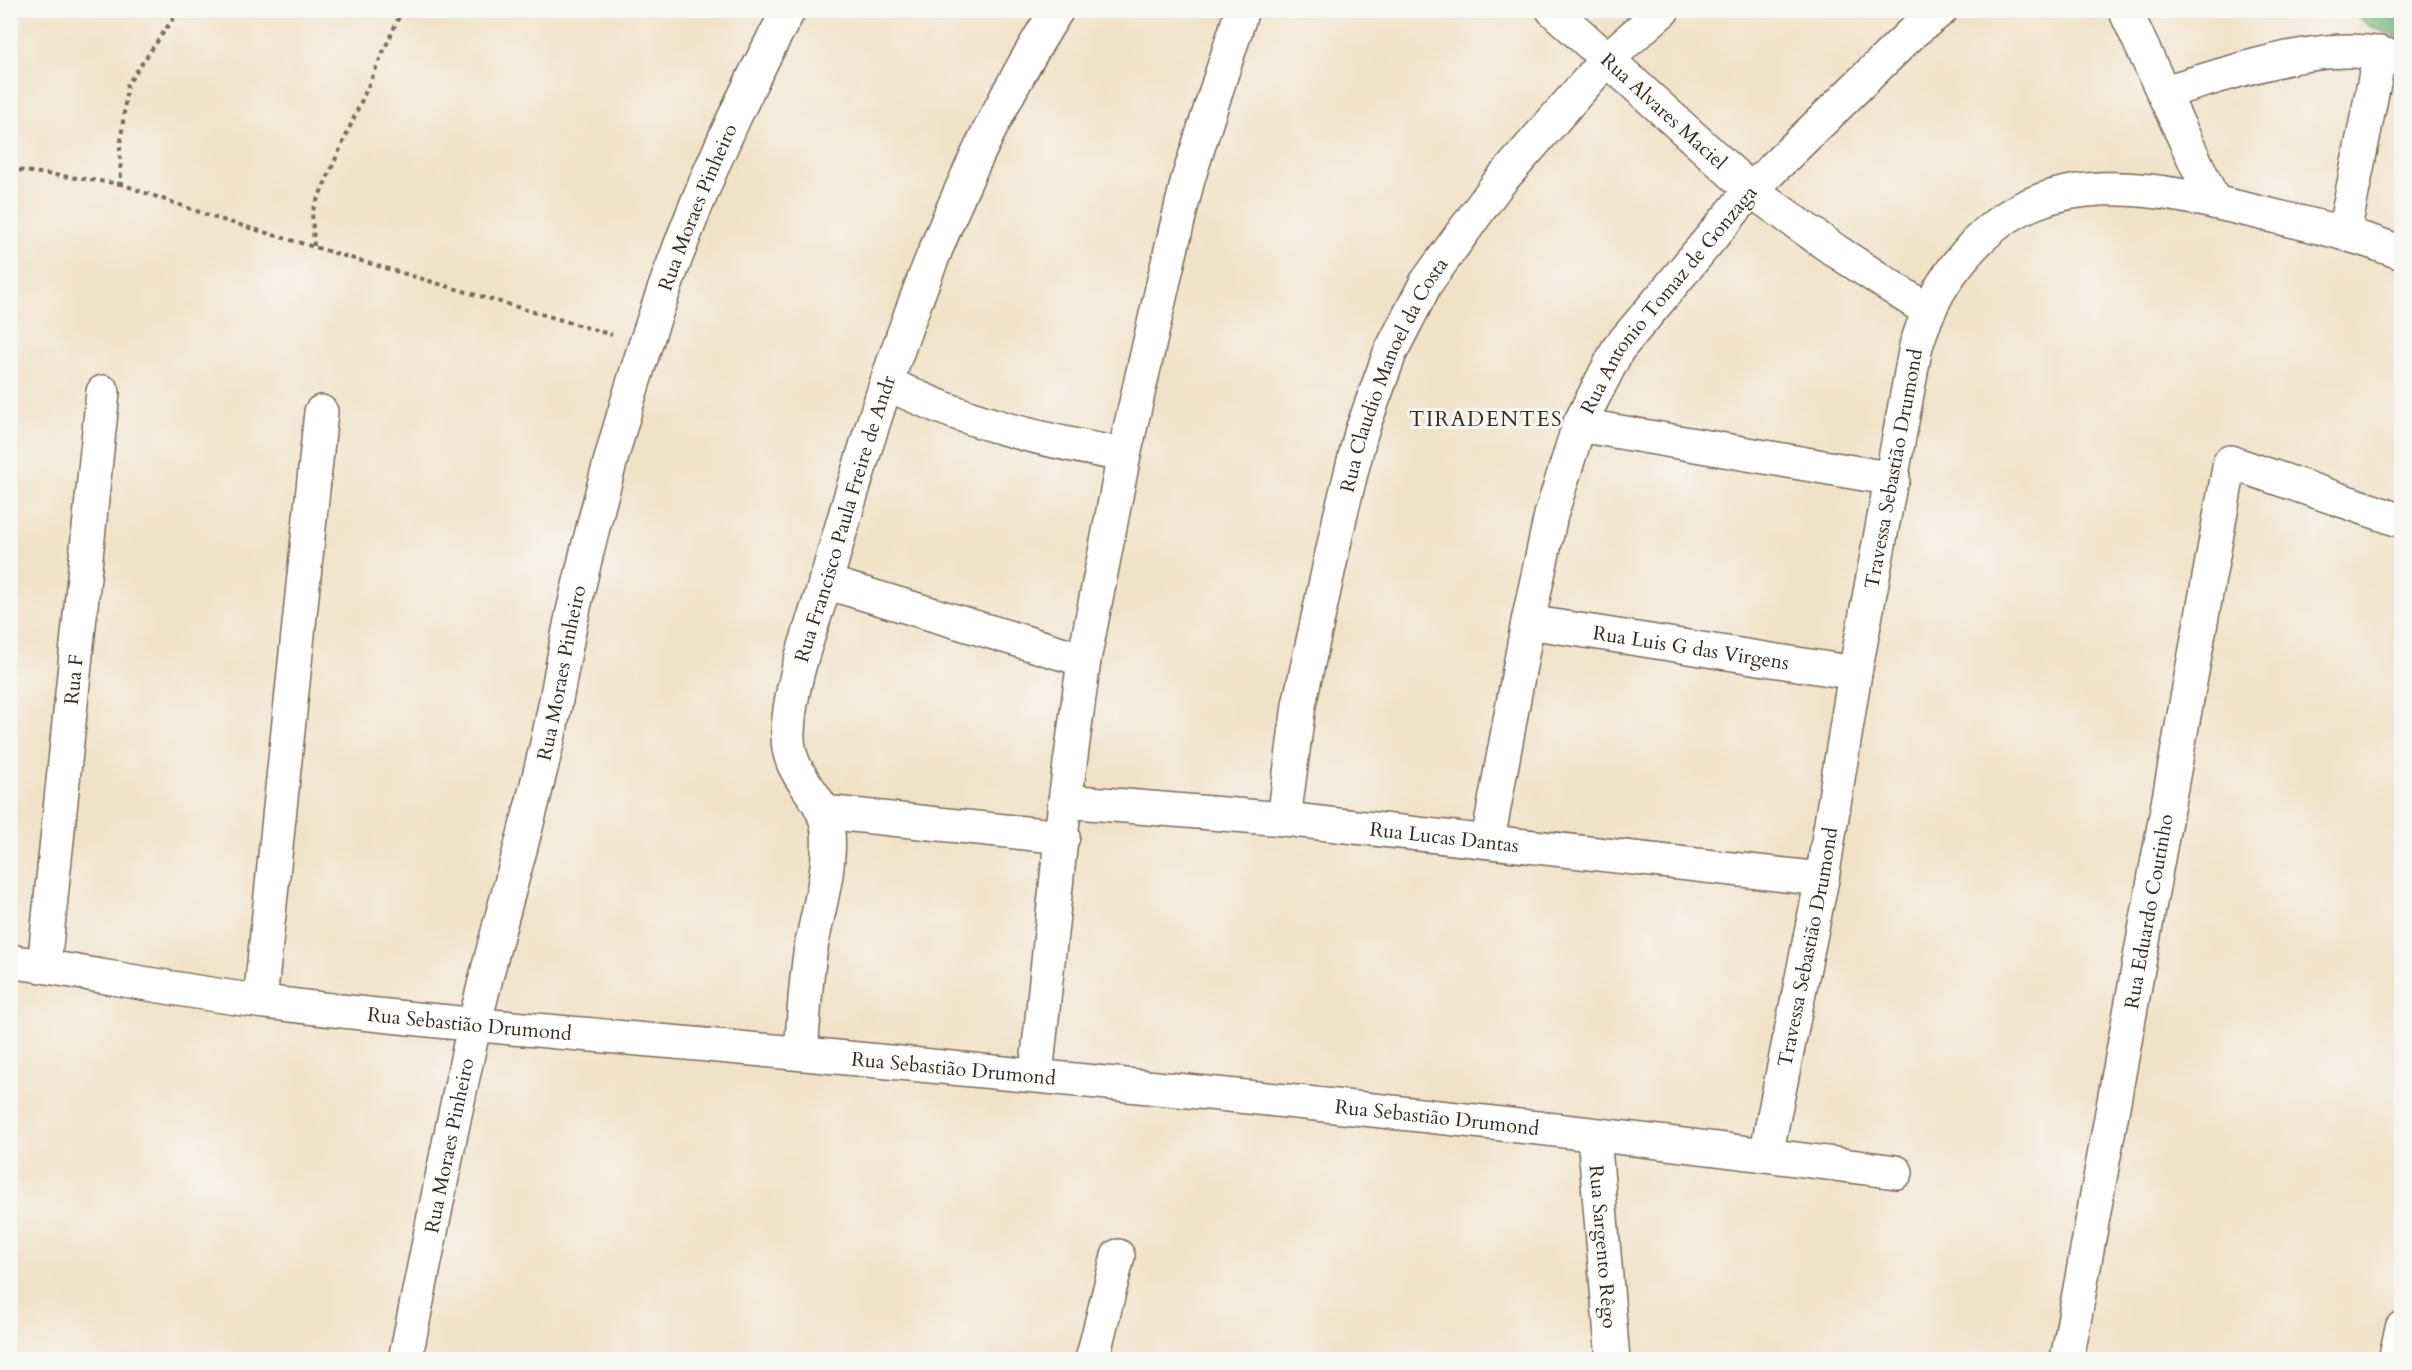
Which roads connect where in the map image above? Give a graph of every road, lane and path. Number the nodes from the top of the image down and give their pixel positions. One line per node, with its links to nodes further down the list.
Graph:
1 (179, 10): 14 (path)
2 (402, 10): 18 (path)
3 (789, 10): 21 (street, Rua Moraes Pinheiro)
4 (1057, 10): 22 (street, Rua Francisco Paula Freire de Andr)
5 (1242, 10): 26 (street)
6 (1553, 10): 11 (street, Rua Alvares Maciel)
7 (1663, 10): 11 (street, Rua Claudio Manoel da Costa)
8 (1941, 10): 15 (street, Rua Antonio Tomaz de Gonzaga)
9 (2125, 10): 12 (street)
10 (2391, 57): 12 (street); 17 (street)
11 (1607, 59): 15 (street, Rua Alvares Maciel); 35 (street, Rua Claudio Manoel da Costa)
12 (2164, 92): 16 (street)
13 (10, 169): 14 (path)
14 (121, 184): 18 (path)
15 (1751, 190): 20 (street, Rua Alvares Maciel); 25 (street, Rua Antonio Tomaz de Gonzaga)
16 (2214, 202): 17 (street, Travessa Sebastião Drumond); 20 (street, Travessa Sebastião Drumond)
17 (2344, 234): 19 (street, Travessa Sebastião Drumond)
18 (314, 246): 21 (path)
19 (2402, 253)
20 (1927, 310): 27 (street, Travessa Sebastião Drumond)
21 (644, 344): 42 (street, Rua Moraes Pinheiro)
22 (887, 383): 26 (street); 29 (street, Rua Francisco Paula Freire de Andr)
23 (103, 392): 40 (street, Rua F)
24 (321, 412): 41 (street)
25 (1579, 425): 27 (street); 30 (street, Rua Antonio Tomaz de Gonzaga)
26 (1124, 455): 31 (street)
27 (1893, 479): 32 (street, Travessa Sebastião Drumond)
28 (2402, 520): 53 (street, Rua Eduardo Coutinho)
29 (825, 582): 31 (street); 34 (street, Rua Francisco Paula Freire de Andr)
30 (1528, 622): 32 (street, Rua Luis G das Virgens); 37 (street, Rua Antonio Tomaz de Gonzaga)
31 (1084, 660): 33 (street)
32 (1855, 673): 38 (street, Travessa Sebastião Drumond)
33 (1065, 801): 35 (street, Rua Lucas Dantas); 36 (street)
34 (825, 812): 36 (street); 43 (street)
35 (1284, 819): 37 (street, Rua Lucas Dantas)
36 (1063, 837): 44 (street)
37 (1488, 840): 38 (street, Rua Lucas Dantas)
38 (1822, 879): 46 (street, Travessa Sebastião Drumond)
39 (10, 961): 40 (street, Rua Sebastião Drumond)
40 (44, 966): 41 (street, Rua Sebastião Drumond)
41 (260, 1001): 42 (street, Rua Sebastião Drumond)
42 (474, 1026): 43 (street, Rua Sebastião Drumond); 50 (street, Rua Moraes Pinheiro)
43 (801, 1053): 44 (street, Rua Sebastião Drumond)
44 (1036, 1075): 45 (street, Rua Sebastião Drumond)
45 (1594, 1135): 46 (street, Rua Sebastião Drumond); 52 (street, Rua Sargento Rêgo)
46 (1766, 1155): 47 (street, Rua Sebastião Drumond)
47 (1896, 1172)
48 (1118, 1256): 51 (street)
49 (2402, 1328): 54 (street)
50 (405, 1359)
51 (1092, 1359)
52 (1613, 1359)
53 (2067, 1359)
54 (2395, 1359)

